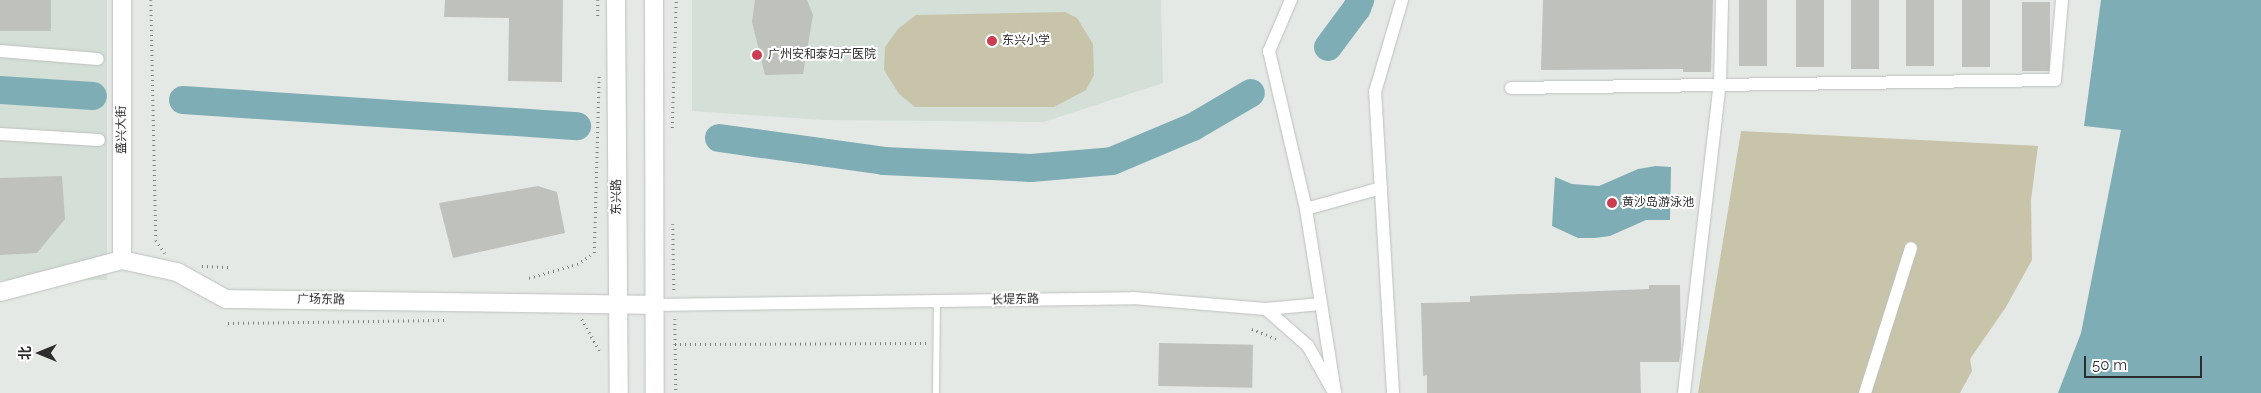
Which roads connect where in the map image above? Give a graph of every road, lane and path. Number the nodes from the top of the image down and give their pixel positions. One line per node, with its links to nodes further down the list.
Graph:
1 (122, 0): 23 (street, 盛兴大街)
2 (151, 0): 22 (path)
3 (616, 0): 29 (street, 东兴路)
4 (654, 0): 32 (street)
5 (676, 0): 16 (path)
6 (1291, 0): 19 (street)
7 (1402, 0): 18 (street)
8 (1722, 0): 13 (street)
9 (2062, 0): 13 (street)
10 (0, 51): 11 (street)
11 (98, 59)
12 (599, 71): 26 (path)
13 (1720, 84): 14 (street); 48 (street)
14 (1511, 88)
15 (0, 134): 17 (street)
16 (672, 136)
17 (99, 140)
18 (1381, 188): 19 (street); 47 (street)
19 (1306, 209): 31 (street)
20 (672, 220): 30 (path)
21 (1911, 248): 49 (street)
22 (168, 256)
23 (122, 260): 27 (street, 广场东路); 29 (street, 广场东路)
24 (199, 266): 25 (path)
25 (228, 267)
26 (528, 278)
27 (0, 292)
28 (938, 301): 30 (street, 长堤东路); 33 (street, 长堤东路); 38 (lane)
29 (618, 304): 32 (street, 广场东路); 42 (street, 东兴路)
30 (674, 304): 32 (street, 长堤东路); 39 (path)
31 (1321, 304): 33 (street, 长堤东路); 46 (street)
32 (654, 305): 43 (street)
33 (1266, 308): 46 (street)
34 (572, 319): 41 (path)
35 (450, 320): 36 (path)
36 (228, 323)
37 (1252, 329): 40 (path)
38 (937, 343): 39 (path); 45 (lane)
39 (675, 344): 44 (path)
40 (1287, 344)
41 (604, 362)
42 (619, 393)
43 (655, 393)
44 (676, 393)
45 (936, 393)
46 (1335, 393)
47 (1393, 393)
48 (1684, 393)
49 (1865, 393)

